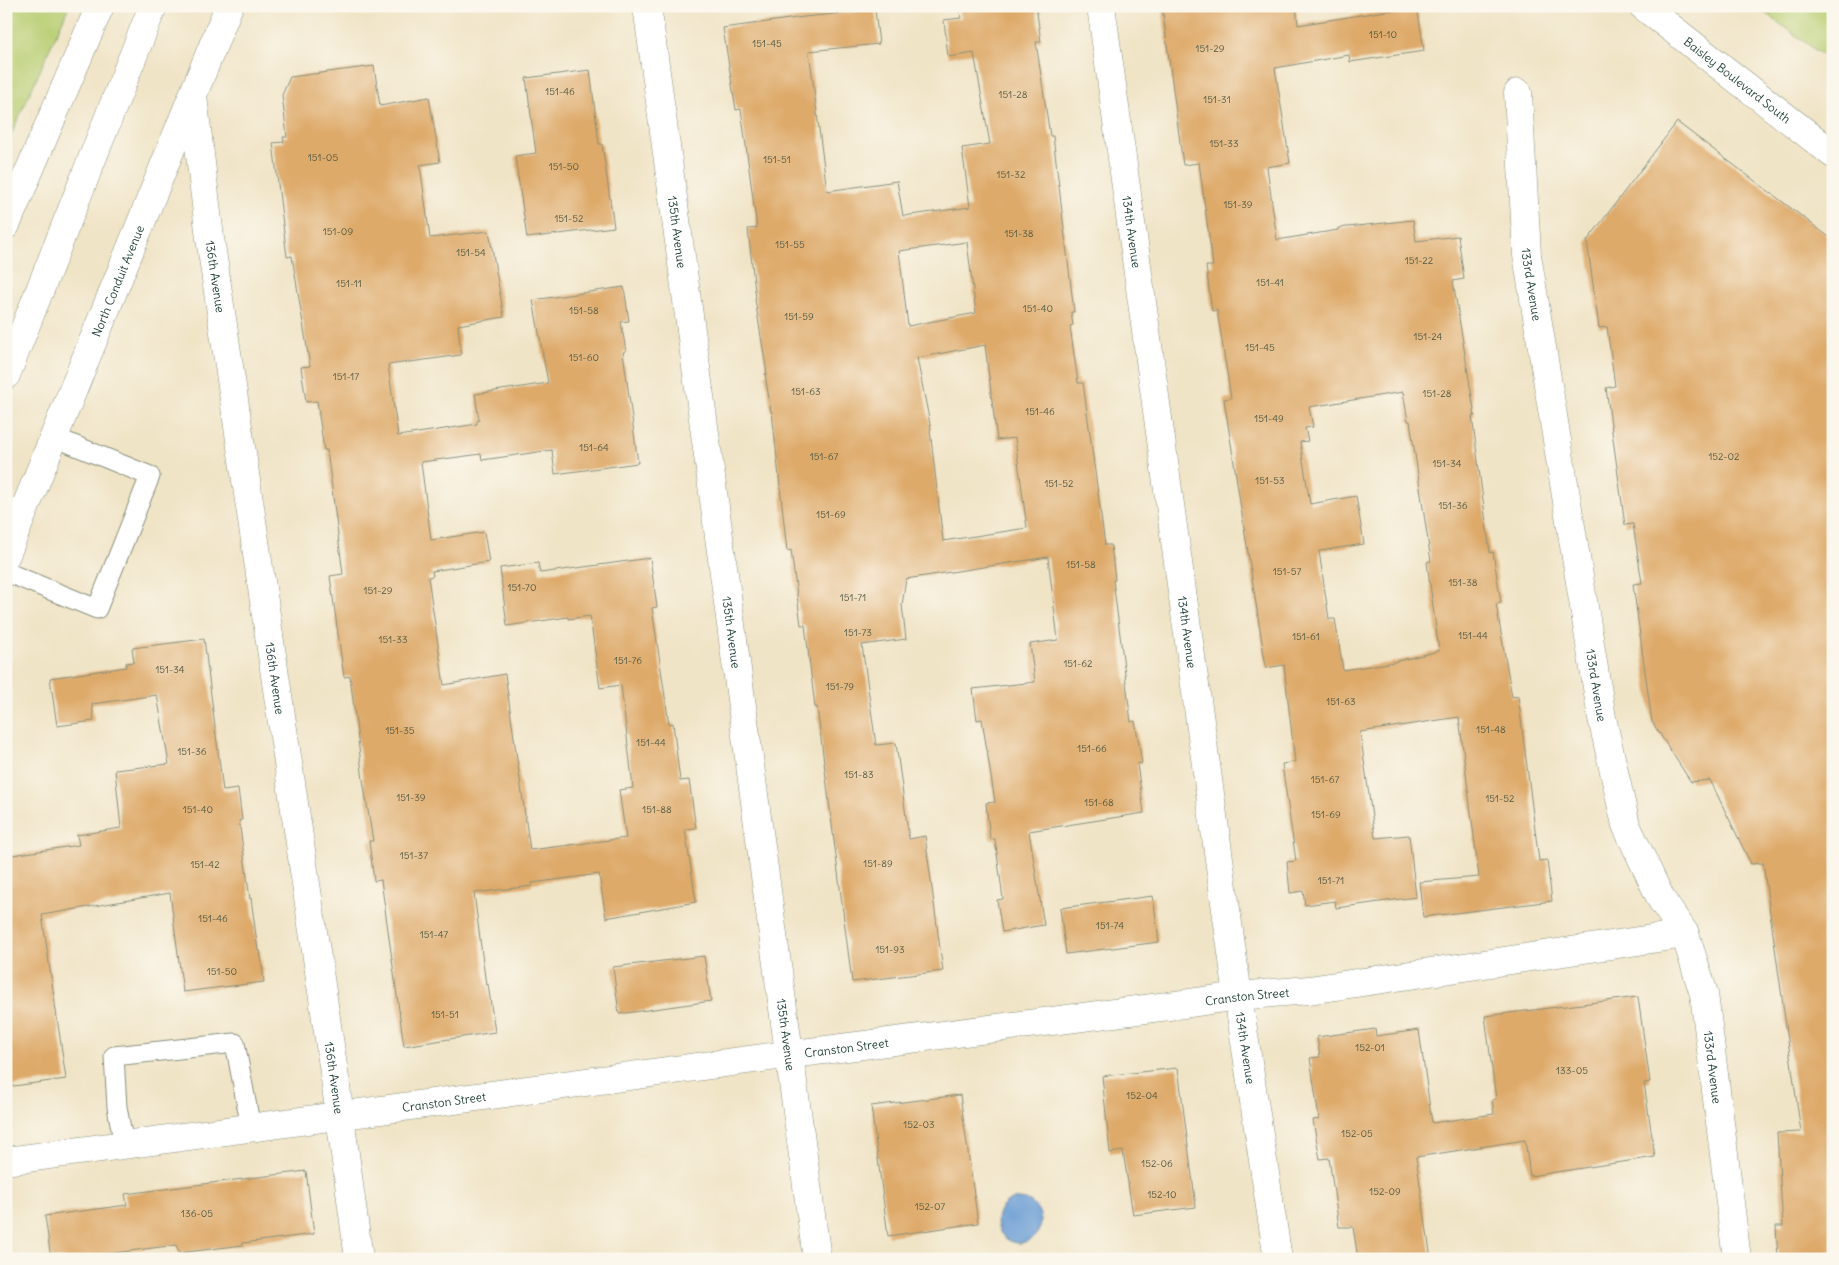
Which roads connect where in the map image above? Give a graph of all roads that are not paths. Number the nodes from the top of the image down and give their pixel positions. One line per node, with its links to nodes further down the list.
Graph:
1 (100, 6): 10 (main road)
2 (154, 6): 11 (main road)
3 (229, 6): 8 (main road, North Conduit Avenue)
4 (647, 6): 17 (main road, 135th Avenue)
5 (1101, 6): 16 (main road, 134th Avenue)
6 (1643, 6): 9 (main road, Baisley Boulevard South)
7 (1518, 92): 15 (main road, 133rd Avenue)
8 (193, 96): 12 (main road, North Conduit Avenue); 18 (main road, 136th Avenue)
9 (1833, 154)
10 (6, 224)
11 (6, 375)
12 (54, 437): 13 (main road, North Conduit Avenue); 14 (lane)
13 (6, 555)
14 (6, 572)
15 (1685, 934): 16 (main road, Cranston Street); 25 (main road, 133rd Avenue)
16 (1238, 996): 17 (main road, Cranston Street); 24 (main road, 134th Avenue)
17 (789, 1055): 18 (main road, Cranston Street); 23 (main road, 135th Avenue)
18 (340, 1116): 19 (main road, Cranston Street); 22 (main road, 136th Avenue)
19 (251, 1128): 20 (main road, Cranston Street); 20 (lane)
20 (124, 1145): 21 (main road, Cranston Street)
21 (6, 1161)
22 (359, 1259)
23 (817, 1259)
24 (1278, 1259)
25 (1736, 1259)

